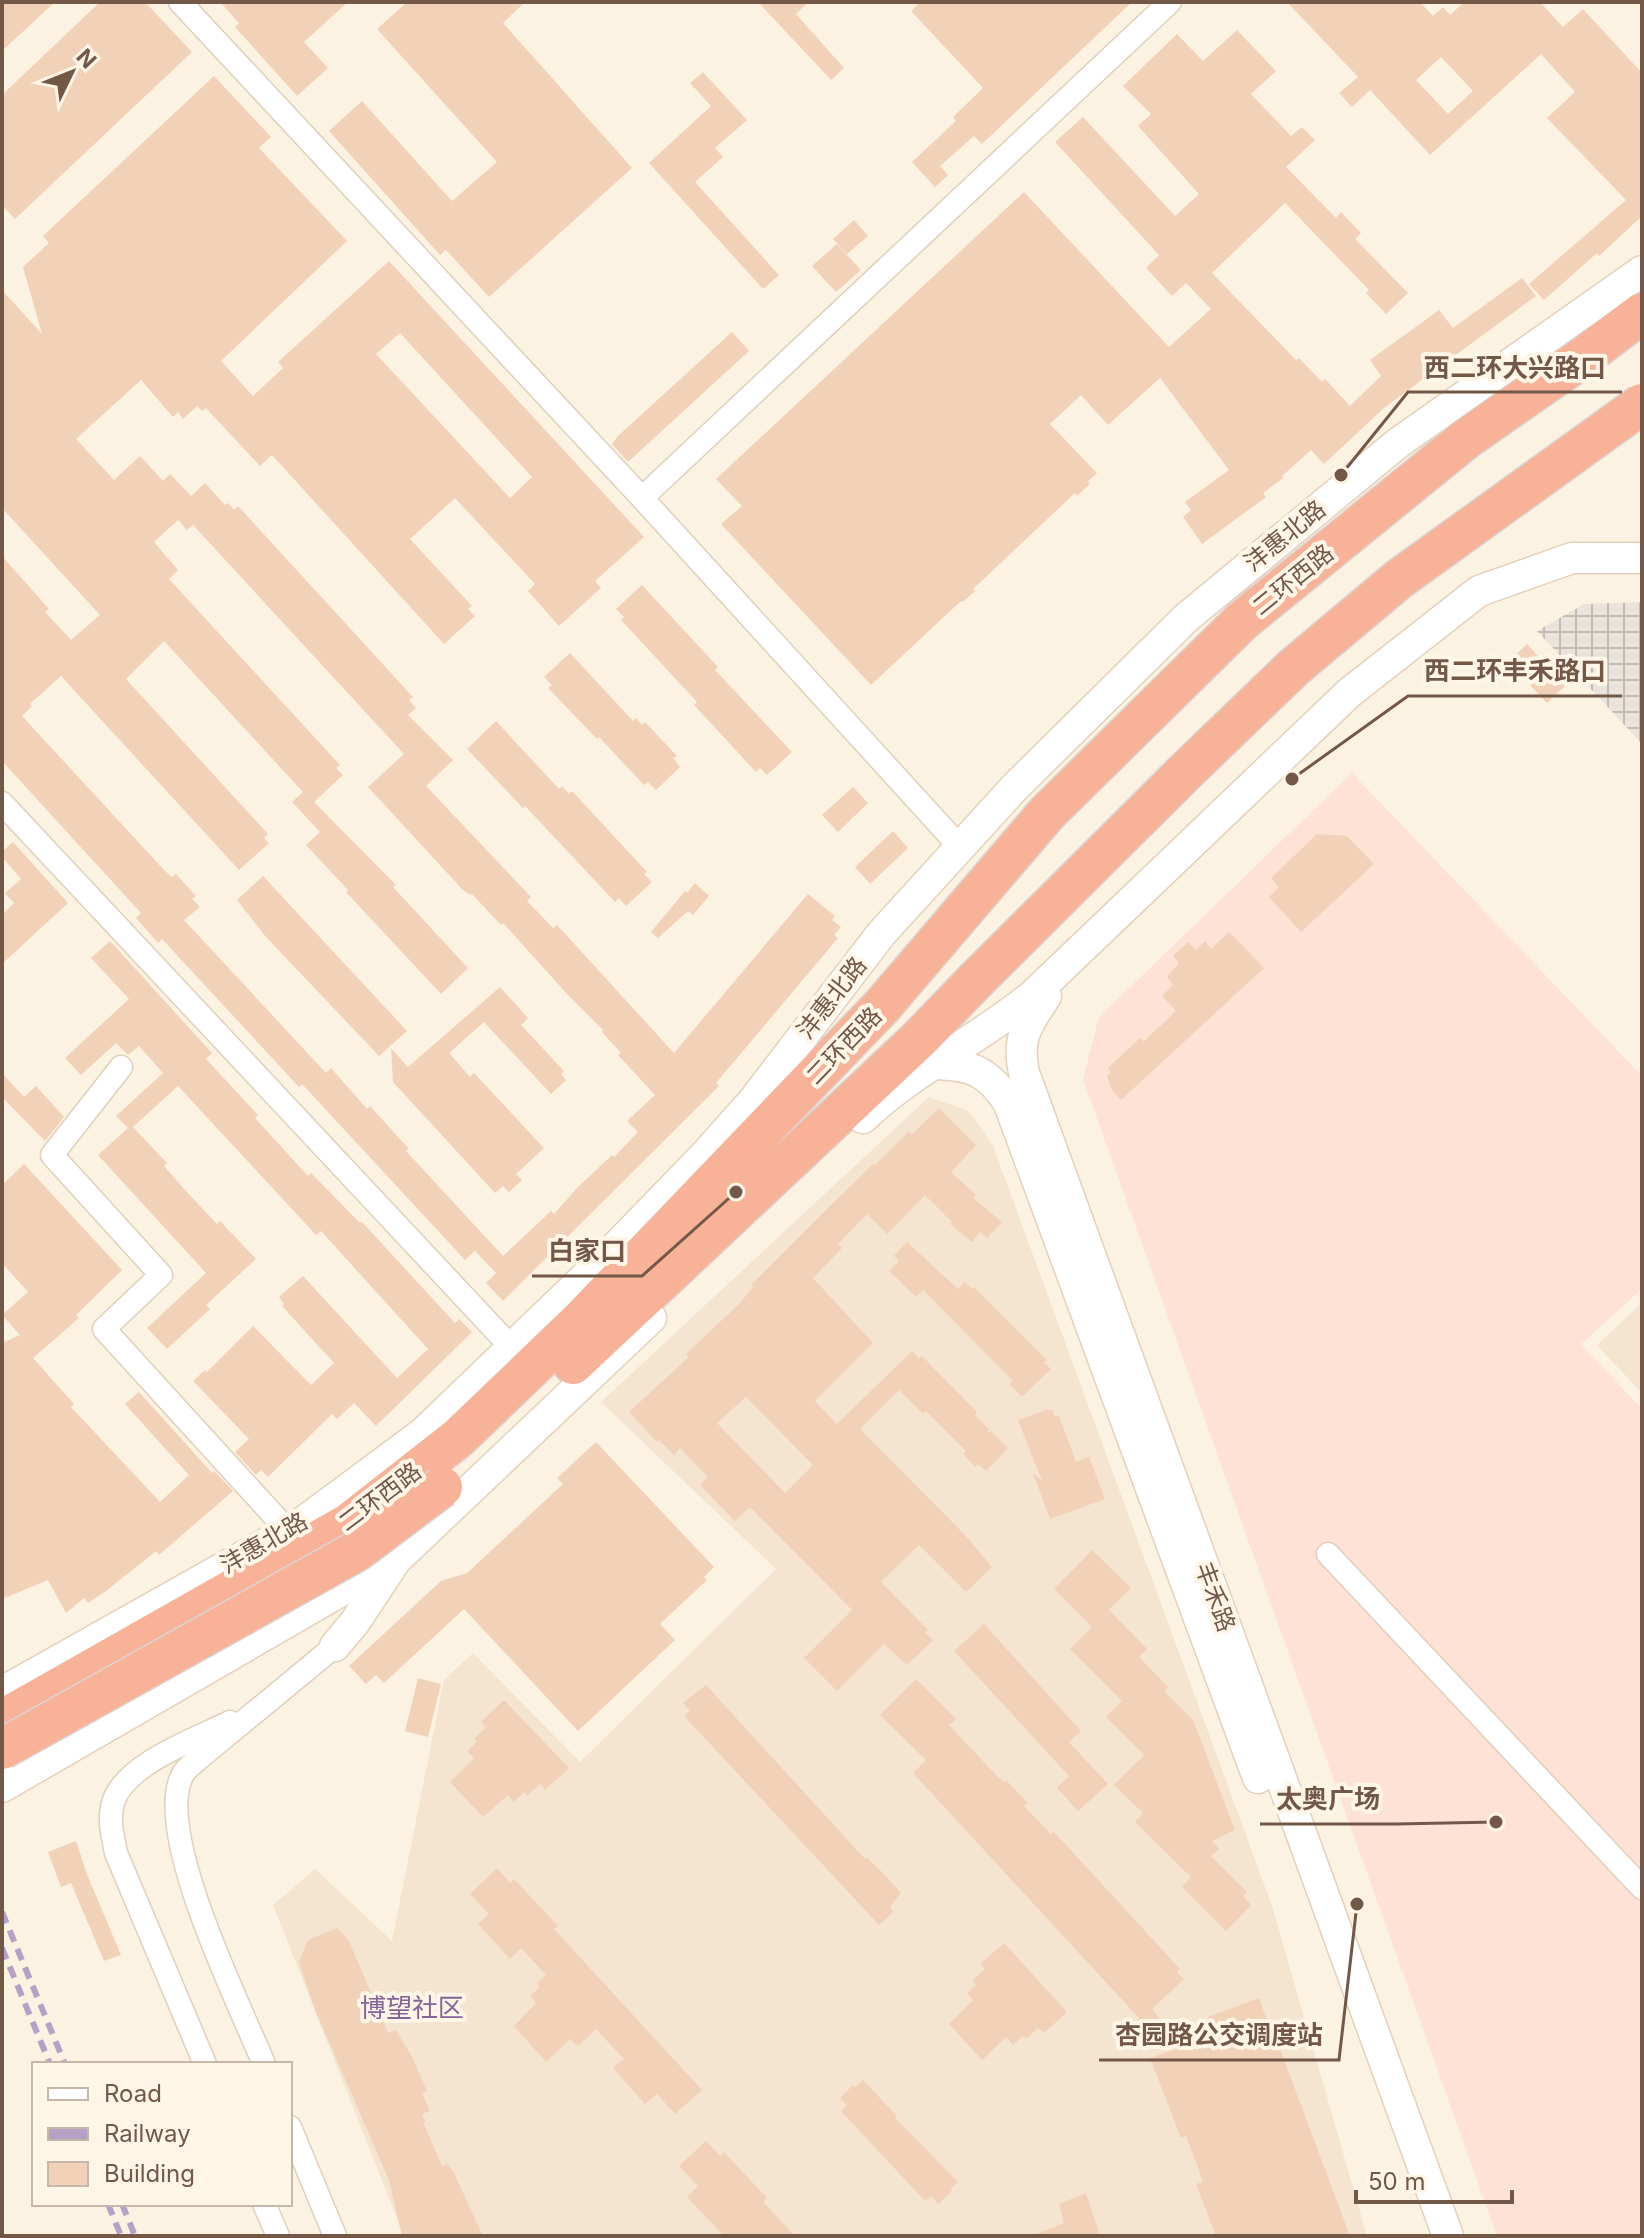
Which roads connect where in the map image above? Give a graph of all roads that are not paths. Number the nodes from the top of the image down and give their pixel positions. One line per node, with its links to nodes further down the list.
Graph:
1 (180, 2): 8 (street)
2 (1170, 2): 8 (street)
3 (1642, 271): 11 (main road, 沣惠北路)
4 (1642, 289): 7 (highway)
5 (1642, 313): 7 (highway, 二环西路)
6 (1642, 404): 13 (highway, 二环西路, bridge)
7 (1467, 438): 16 (highway, 二环西路)
8 (642, 498): 11 (street)
9 (1642, 558): 12 (main road)
10 (2, 803): 18 (street)
11 (960, 847): 17 (main road, 沣惠北路)
12 (1066, 964): 13 (main road); 37 (main road, 丰禾路)
13 (926, 1052): 15 (highway); 27 (highway, 二环西路, bridge); 36 (main road, 丰禾路)
14 (121, 1067): 19 (street)
15 (888, 1094): 21 (main road)
16 (757, 1136): 17 (highway); 26 (highway, 二环西路)
17 (605, 1258): 18 (main road, 沣惠北路)
18 (512, 1348): 19 (main road, 沣惠北路)
19 (288, 1531): 24 (main road, 沣惠北路)
20 (1328, 1554): 29 (street)
21 (398, 1558): 22 (main road); 23 (main road)
22 (299, 1615): 23 (main road); 28 (main road)
23 (335, 1646): 25 (street)
24 (2, 1692)
25 (259, 1707): 30 (street); 31 (street)
26 (2, 1720)
27 (2, 1749)
28 (2, 1787)
29 (1642, 1888)
30 (204, 2062)
31 (263, 2062)
32 (292, 2132): 35 (street)
33 (265, 2206): 34 (street)
34 (278, 2236)
35 (335, 2236)
36 (1427, 2236)
37 (1448, 2236)

